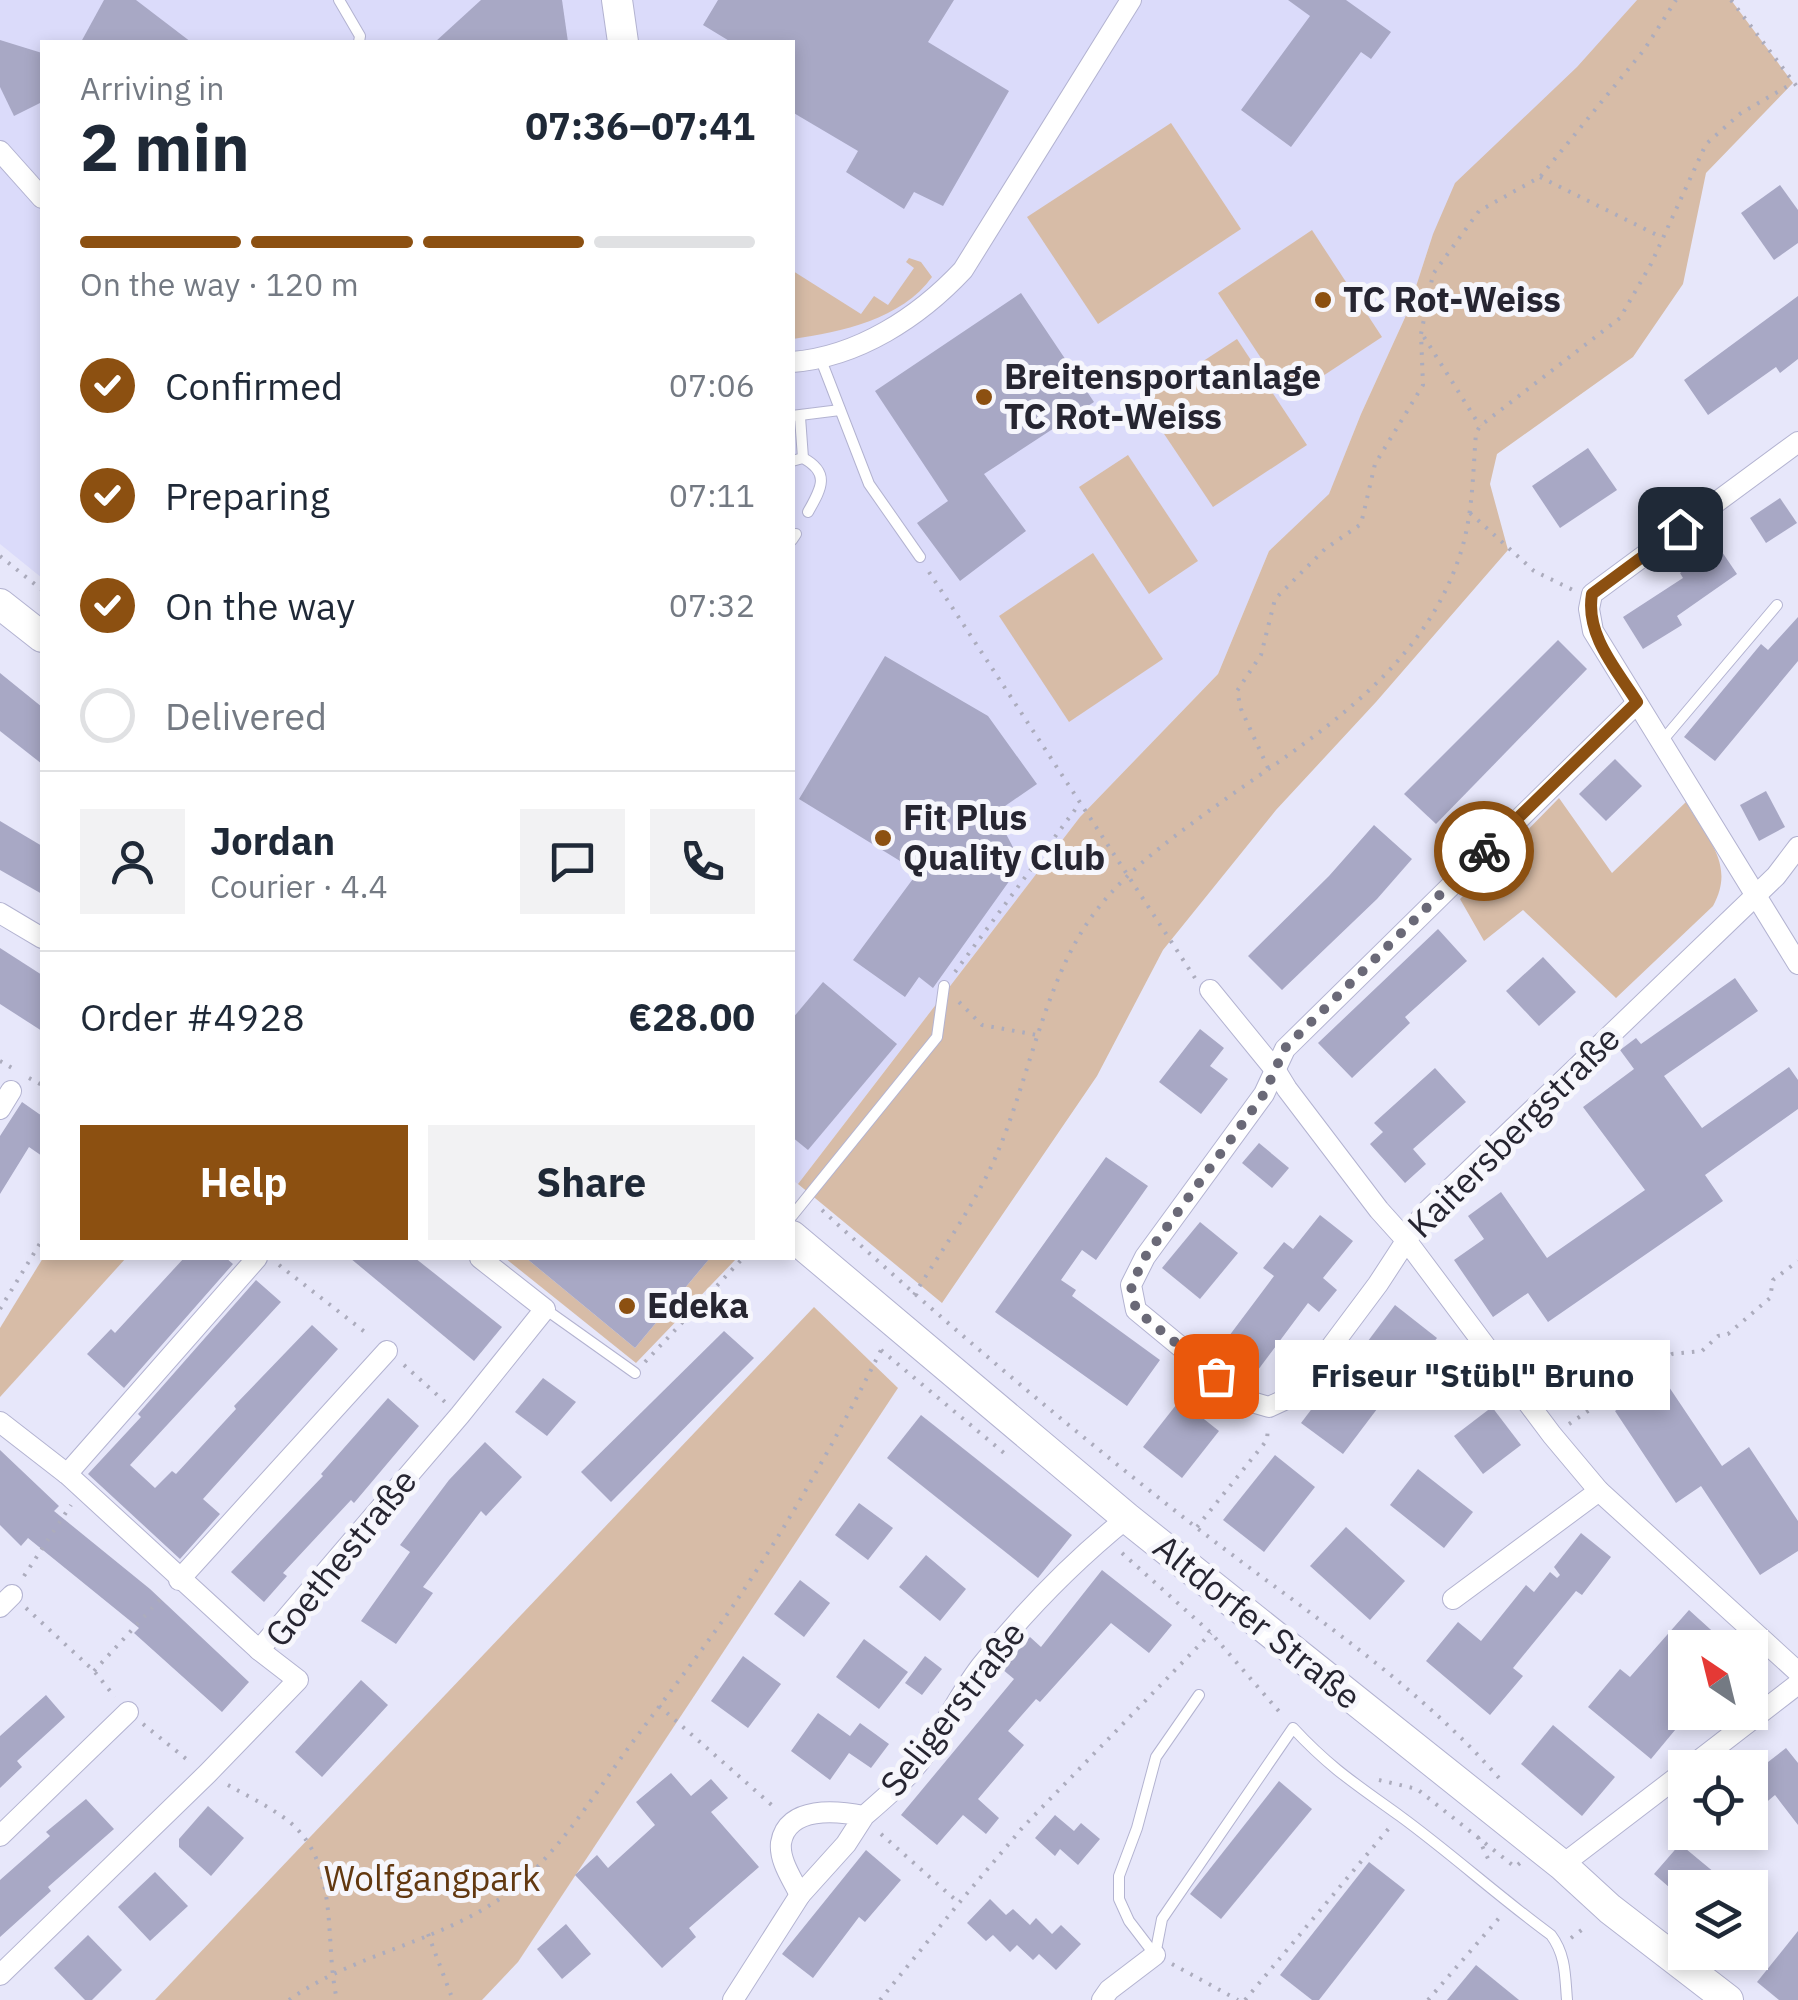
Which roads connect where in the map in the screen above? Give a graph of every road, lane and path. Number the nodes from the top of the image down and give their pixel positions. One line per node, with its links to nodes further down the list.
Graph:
1 (338, 0): 6 (lane)
2 (616, 0): 7 (main road)
3 (1131, 0): 14 (street)
4 (1676, 0): 10 (path)
5 (1731, 0): 8 (path)
6 (360, 40)
7 (624, 40)
8 (1796, 85): 12 (path)
9 (0, 151): 11 (street)
10 (1540, 177): 12 (path); 13 (path)
11 (40, 196)
12 (1660, 237): 18 (path)
13 (1422, 334): 18 (path); 32 (path)
14 (821, 360): 15 (street); 16 (lane)
15 (795, 362)
16 (840, 410): 17 (lane); 24 (lane)
17 (796, 417): 20 (lane)
18 (1480, 426): 22 (path)
19 (1798, 442): 26 (street)
20 (798, 460): 21 (lane)
21 (808, 512)
22 (1470, 512): 26 (path); 32 (path)
23 (0, 556): 25 (path)
24 (920, 557): 33 (path)
25 (40, 588)
26 (1592, 594): 30 (street)
27 (0, 604): 29 (main road)
28 (1777, 606): 31 (lane)
29 (40, 635)
30 (1637, 702): 31 (street); 43 (street)
31 (1662, 741): 36 (street)
32 (1268, 768): 35 (path)
33 (1080, 803): 35 (path); 40 (path)
34 (1798, 847): 36 (street, Kaitersbergstraße)
35 (1127, 876): 41 (path); 42 (path)
36 (1756, 893): 39 (street); 47 (street, Kaitersbergstraße)
37 (0, 913): 38 (street)
38 (40, 937)
39 (1798, 964)
40 (944, 986): 42 (path); 44 (lane)
41 (1210, 990): 43 (street)
42 (1038, 1035): 54 (path)
43 (1276, 1071): 47 (street); 59 (street)
44 (808, 1197): 45 (lane); 54 (path)
45 (795, 1212)
46 (795, 1239): 66 (main road, Altdorfer Straße)
47 (1406, 1240): 59 (street, Kaitersbergstraße); 62 (street)
48 (40, 1243): 55 (path)
49 (254, 1260): 64 (street)
50 (273, 1260): 57 (path)
51 (482, 1260): 56 (street)
52 (742, 1260): 58 (path)
53 (1798, 1261): 62 (path)
54 (914, 1294): 67 (path)
55 (0, 1308)
56 (545, 1310): 58 (lane); 60 (street, Goethestraße)
57 (388, 1350): 60 (path); 68 (street)
58 (635, 1373)
59 (1269, 1407): 67 (path)
60 (460, 1415): 72 (street, Goethestraße)
61 (0, 1422): 64 (street)
62 (1552, 1435): 65 (street)
63 (1014, 1462): 77 (path)
64 (74, 1481): 68 (street); 70 (path)
65 (1599, 1491): 69 (street); 74 (street)
66 (1115, 1527): 71 (path); 85 (street, Seligerstraße); 90 (main road, Altdorfer Straße)
67 (1196, 1528): 83 (path)
68 (179, 1580): 72 (street); 73 (path)
69 (1452, 1599)
70 (6, 1601): 73 (path)
71 (1212, 1632): 79 (path); 92 (path)
72 (259, 1650): 81 (street, Goethestraße)
73 (94, 1671): 78 (path)
74 (1798, 1672)
75 (1798, 1684): 80 (street)
76 (1199, 1695): 97 (lane)
77 (658, 1706): 87 (path); 95 (path)
78 (128, 1712): 81 (path); 88 (street)
79 (1293, 1728): 86 (lane); 97 (lane)
80 (1712, 1750)
81 (208, 1773): 98 (path); 99 (street, Goethestraße)
82 (1363, 1776): 89 (path)
83 (1501, 1780)
84 (1668, 1784): 90 (street)
85 (864, 1816): 87 (street, Seligerstraße); 91 (street, Seligerstraße); 92 (path)
86 (1399, 1816): 93 (lane); 106 (path)
87 (792, 1824): 91 (street)
88 (0, 1836)
89 (1477, 1836)
90 (1562, 1865): 94 (main road, Altdorfer Straße)
91 (800, 1895): 103 (street, Seligerstraße)
92 (959, 1903): 104 (path)
93 (1510, 1906): 96 (lane); 107 (path)
94 (1610, 1909): 96 (path); 109 (main road, Altdorfer Straße)
95 (428, 1934): 98 (path); 100 (path)
96 (1559, 1946): 108 (lane)
97 (1154, 1955): 105 (street); 106 (path)
98 (331, 1974): 101 (path); 102 (path)
99 (0, 1975)
100 (450, 1995)
101 (289, 2000)
102 (337, 2000)
103 (732, 2000)
104 (880, 2000)
105 (1102, 2000)
106 (1242, 2000)
107 (1428, 2000)
108 (1567, 2000)
109 (1728, 2000)

